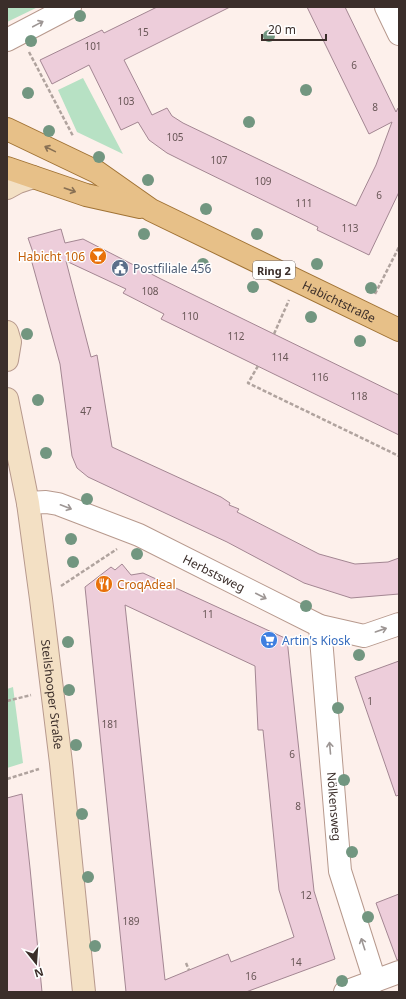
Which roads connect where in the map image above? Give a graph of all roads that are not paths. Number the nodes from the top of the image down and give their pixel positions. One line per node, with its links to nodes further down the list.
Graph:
1 (70, 7): 4 (street, one-way to 1)
2 (386, 7): 3 (street)
3 (399, 34)
4 (7, 40)
5 (7, 128): 9 (main road, Habichtstraße / Ring 2, one-way to 5)
6 (7, 168): 7 (main road, Habichtstraße / Ring 2)
7 (33, 177): 8 (street); 9 (main road, Habichtstraße / Ring 2, one-way to 9)
8 (7, 188)
9 (151, 210): 10 (main road, Habichtstraße / Ring 2)
10 (399, 330)
11 (7, 332): 12 (street)
12 (7, 360)
13 (7, 399): 14 (street, Steilshooper Straße)
14 (28, 503): 16 (street, Herbstsweg, one-way to 16); 19 (street, Steilshooper Straße)
15 (399, 624): 16 (street, Herbstsweg, one-way to 15)
16 (320, 626): 18 (street, Nölkensweg, one-way to 16)
17 (399, 972): 18 (street)
18 (375, 981): 20 (street)
19 (84, 992)
20 (345, 992)

